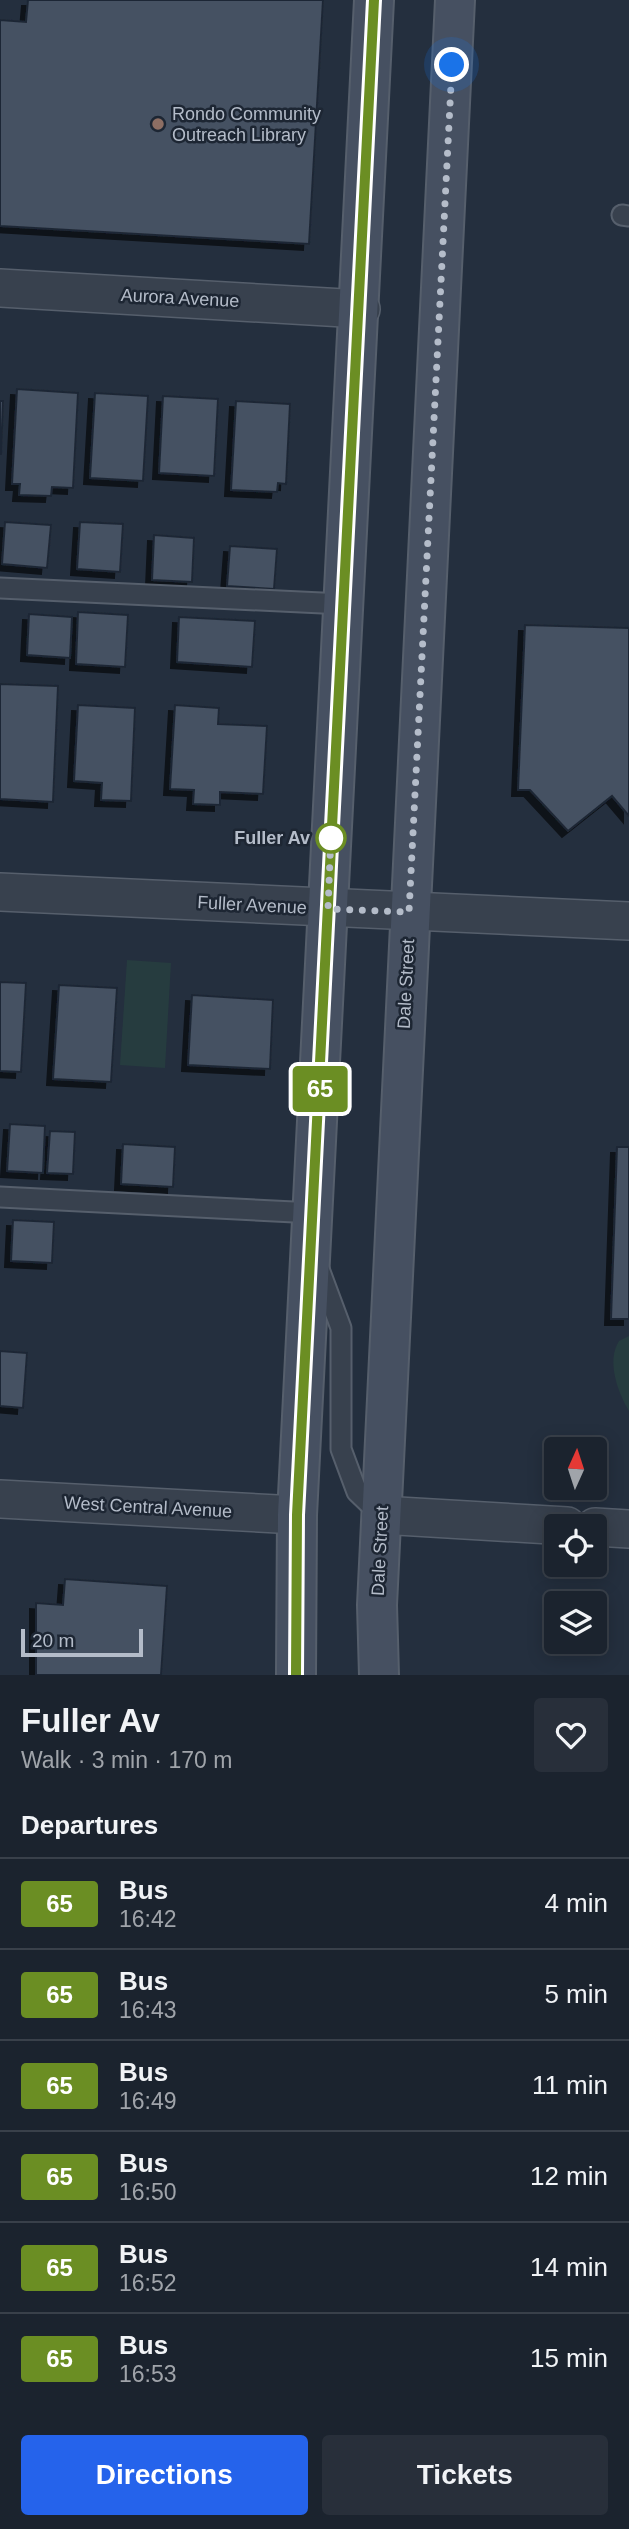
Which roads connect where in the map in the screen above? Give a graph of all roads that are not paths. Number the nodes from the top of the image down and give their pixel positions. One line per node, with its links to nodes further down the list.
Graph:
1 (374, 0): 4 (main road)
2 (455, 0): 9 (main road, Dale Street)
3 (0, 288): 4 (street, Aurora Avenue)
4 (360, 309): 6 (main road)
5 (0, 588): 6 (lane)
6 (343, 604): 8 (main road)
7 (0, 892): 8 (street, Fuller Avenue)
8 (328, 909): 9 (street, Fuller Avenue); 12 (main road)
9 (409, 912): 10 (street, Fuller Avenue); 16 (main road, Dale Street)
10 (629, 921)
11 (0, 1197): 12 (lane)
12 (314, 1213): 13 (main road)
13 (312, 1251): 15 (main road); 16 (lane)
14 (0, 1499): 15 (street, West Central Avenue)
15 (297, 1515): 20 (main road)
16 (382, 1515): 17 (street); 21 (main road, Dale Street)
17 (544, 1525)
18 (607, 1528): 19 (street)
19 (629, 1529)
20 (296, 1675)
21 (379, 1675)

